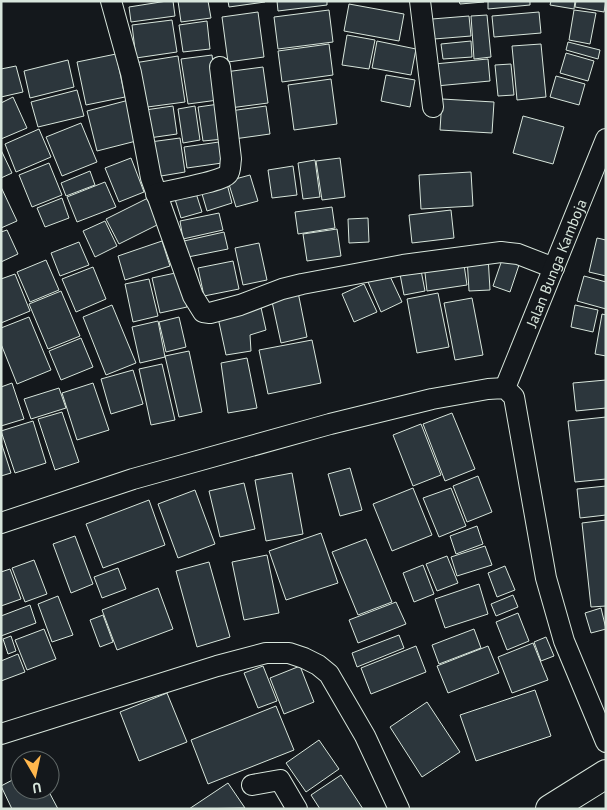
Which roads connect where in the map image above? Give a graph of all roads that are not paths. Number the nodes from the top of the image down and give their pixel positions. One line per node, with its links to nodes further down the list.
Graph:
1 (111, 1): 6 (street)
2 (420, 1): 4 (street)
3 (220, 67): 6 (street)
4 (433, 107)
5 (606, 139): 7 (street, Jalan Bunga Kamboja)
6 (156, 194): 7 (street)
7 (554, 268): 8 (street, Jalan Bunga Kamboja)
8 (504, 388): 9 (street); 11 (street)
9 (1, 524)
10 (1, 734): 15 (street)
11 (606, 742)
12 (606, 774): 16 (highway)
13 (252, 785): 14 (street)
14 (297, 809)
15 (399, 809)
16 (550, 809)

